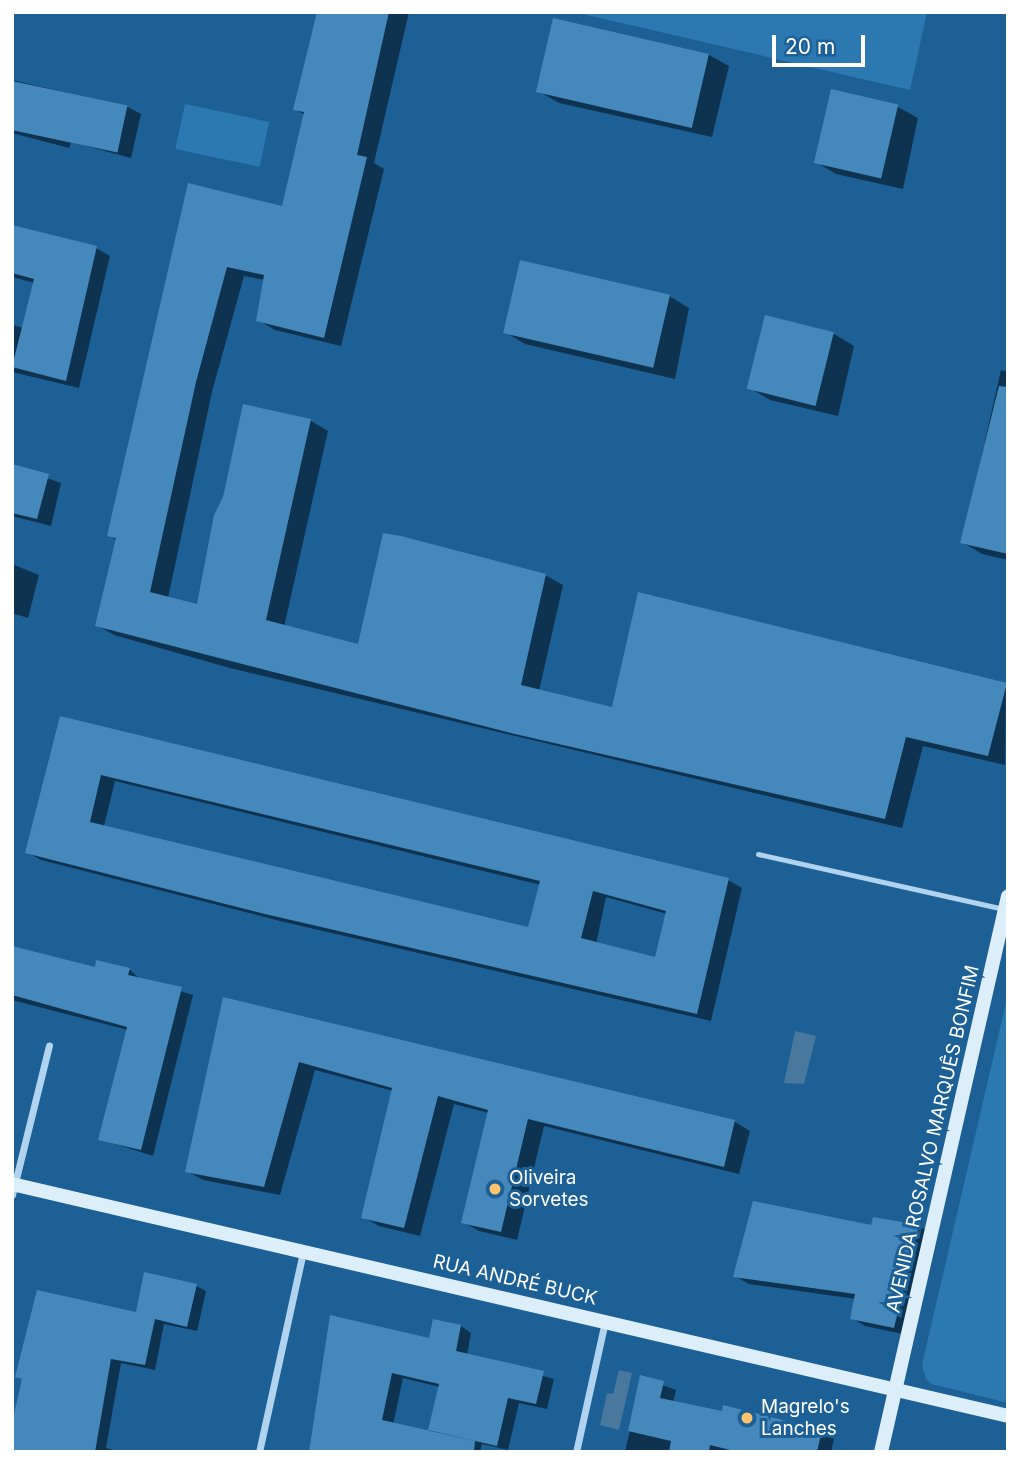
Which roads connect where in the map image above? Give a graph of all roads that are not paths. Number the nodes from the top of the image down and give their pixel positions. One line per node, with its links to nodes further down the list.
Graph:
1 (758, 854): 2 (lane)
2 (1006, 902): 7 (street, AVENIDA ROSALVO MARQUÊS BONFIM)
3 (49, 1046): 4 (street)
4 (13, 1188): 5 (street, RUA ANDRÉ BUCK)
5 (303, 1252): 6 (street, RUA ANDRÉ BUCK); 9 (street)
6 (605, 1321): 7 (street, RUA ANDRÉ BUCK); 10 (street)
7 (896, 1390): 8 (street, RUA ANDRÉ BUCK); 11 (street, AVENIDA ROSALVO MARQUÊS BONFIM)
8 (1008, 1416)
9 (259, 1452)
10 (576, 1452)
11 (881, 1452)

